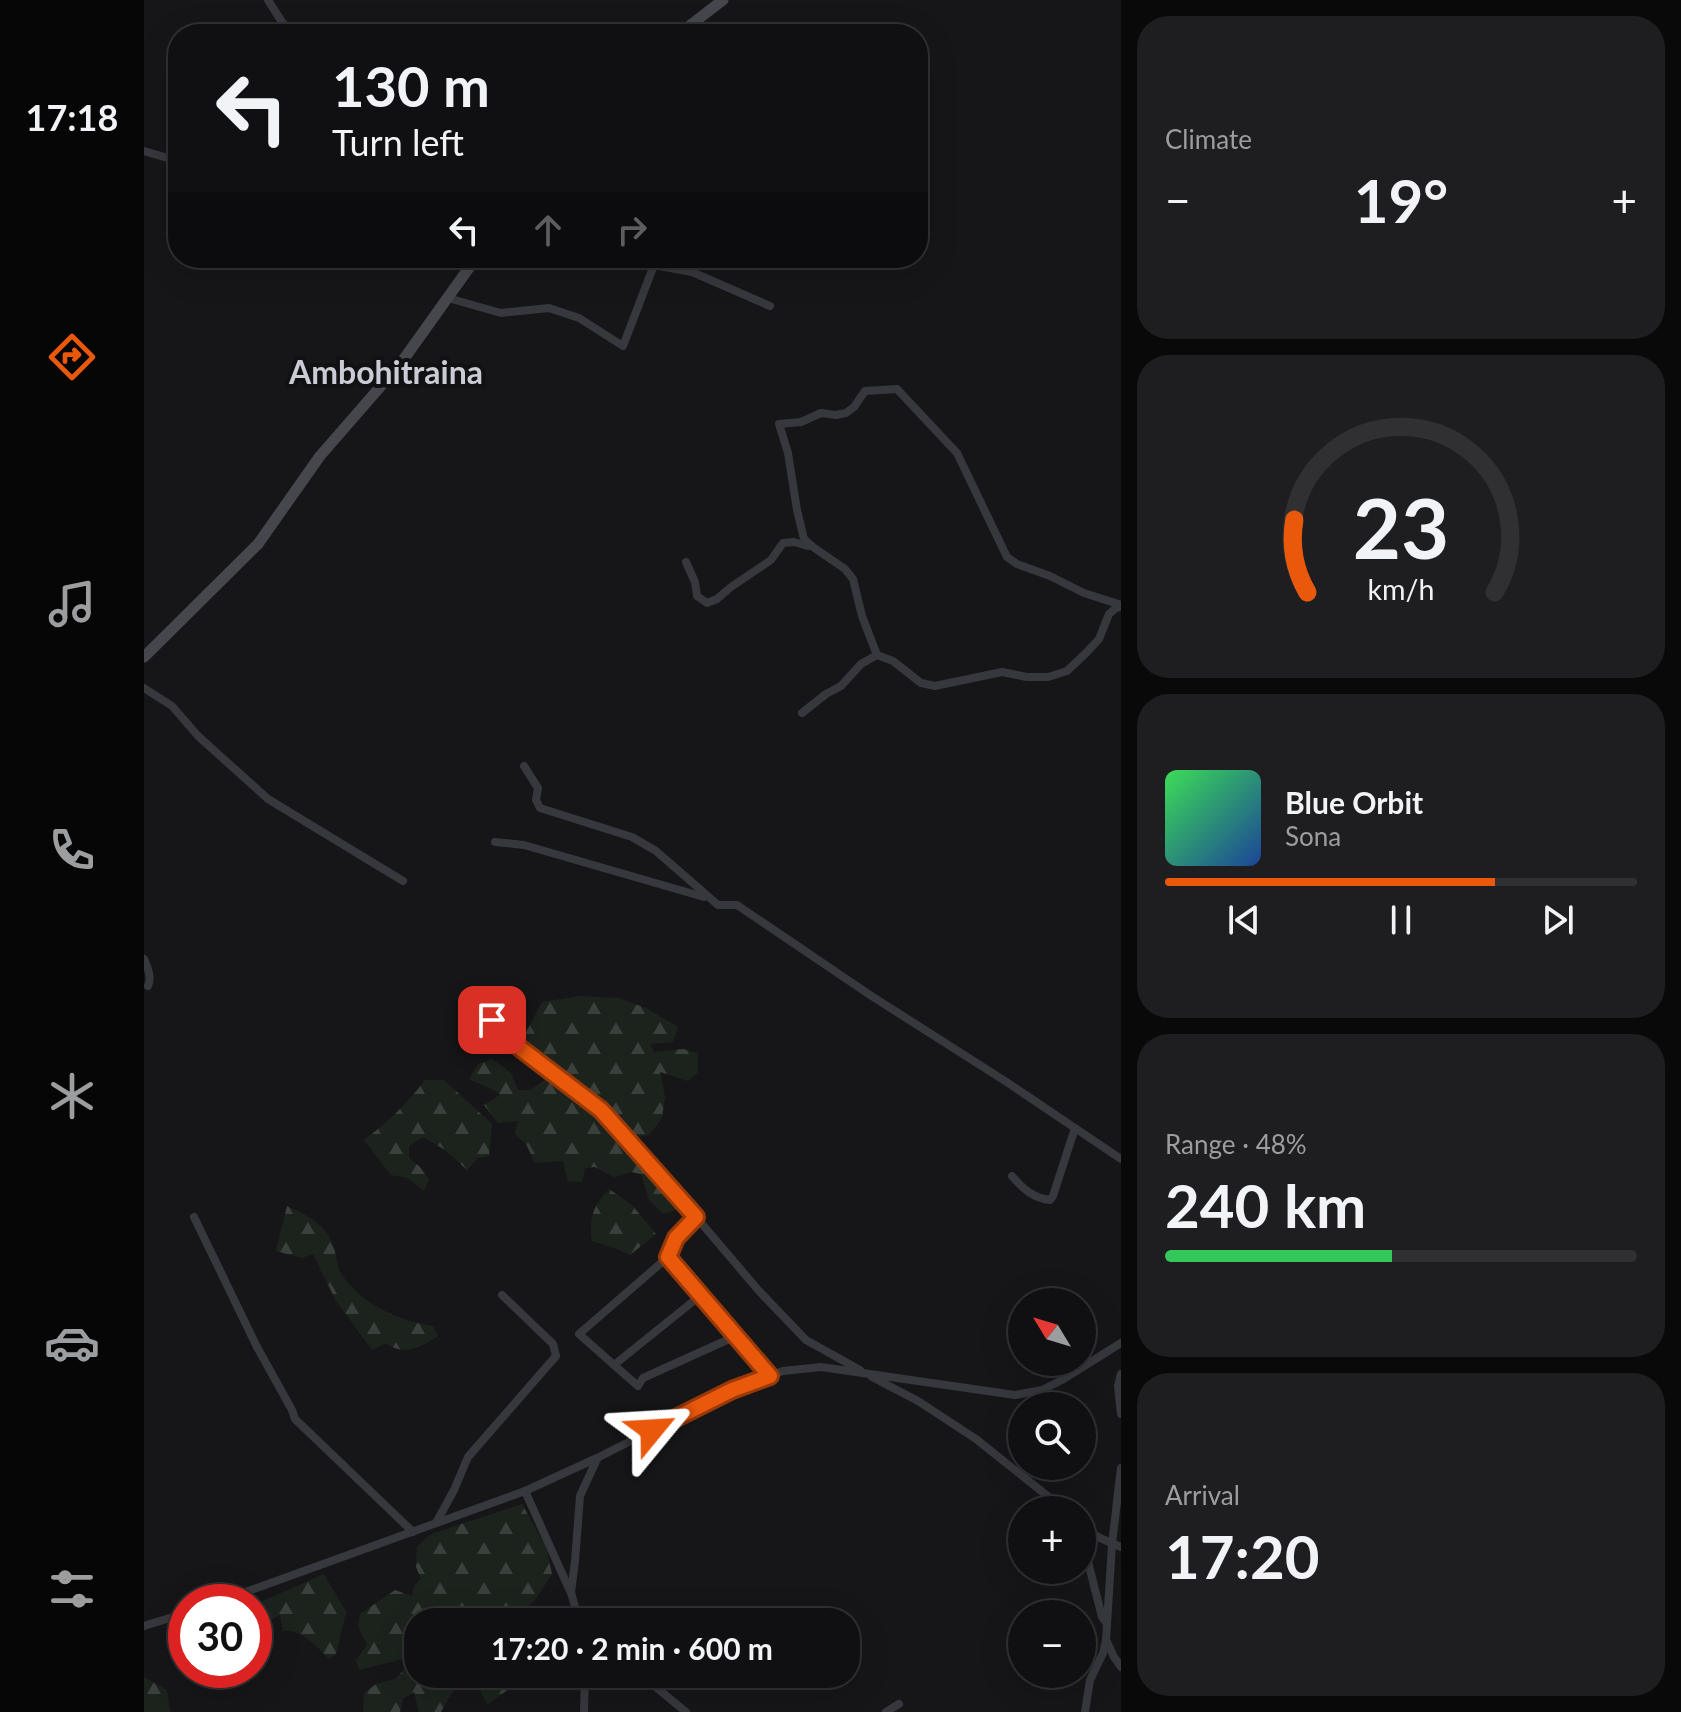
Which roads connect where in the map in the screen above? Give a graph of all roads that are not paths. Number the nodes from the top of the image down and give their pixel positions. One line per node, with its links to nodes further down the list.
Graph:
1 (268, 0): 3 (street)
2 (716, 2): 4 (street)
3 (284, 24)
4 (691, 24)
5 (144, 151): 6 (street)
6 (168, 158)
7 (469, 268): 10 (street)
8 (650, 268): 10 (street)
9 (676, 268): 11 (street)
10 (448, 298): 16 (street)
11 (770, 306)
12 (813, 547): 13 (street); 14 (street); 15 (street)
13 (686, 562)
14 (1121, 606): 15 (street)
15 (877, 655): 18 (street)
16 (144, 657)
17 (144, 688): 21 (street)
18 (802, 713)
19 (524, 766): 22 (street)
20 (495, 842): 22 (street)
21 (403, 881)
22 (709, 899): 26 (street)
23 (144, 959): 24 (street)
24 (148, 986)
25 (492, 1020): 30 (street)
26 (1075, 1128): 27 (street); 28 (street)
27 (1121, 1159)
28 (1012, 1176)
29 (194, 1217): 46 (street)
30 (696, 1217): 31 (street); 37 (street)
31 (668, 1257): 33 (street); 36 (street)
32 (502, 1295): 45 (street)
33 (701, 1295): 34 (street); 36 (street)
34 (736, 1336): 36 (street); 39 (street)
35 (1121, 1343): 37 (street)
36 (614, 1365)
37 (864, 1372): 39 (street); 44 (street)
38 (1121, 1374): 40 (street)
39 (770, 1376): 41 (street)
40 (1121, 1414)
41 (597, 1458): 43 (street); 51 (street)
42 (1121, 1468): 48 (street)
43 (525, 1491): 45 (street); 51 (street)
44 (1047, 1496)
45 (435, 1523): 46 (street)
46 (413, 1532): 49 (street)
47 (1096, 1534): 48 (street)
48 (1116, 1546): 54 (street)
49 (268, 1584)
50 (1093, 1584): 54 (street)
51 (571, 1592): 52 (street)
52 (575, 1608)
53 (168, 1619): 55 (street)
54 (1107, 1624): 56 (street)
55 (144, 1626)
56 (1106, 1640): 57 (street); 64 (street)
57 (1121, 1667)
58 (585, 1688): 61 (street)
59 (657, 1688): 62 (street)
60 (899, 1704): 63 (street)
61 (584, 1712)
62 (686, 1712)
63 (886, 1712)
64 (1085, 1712)

